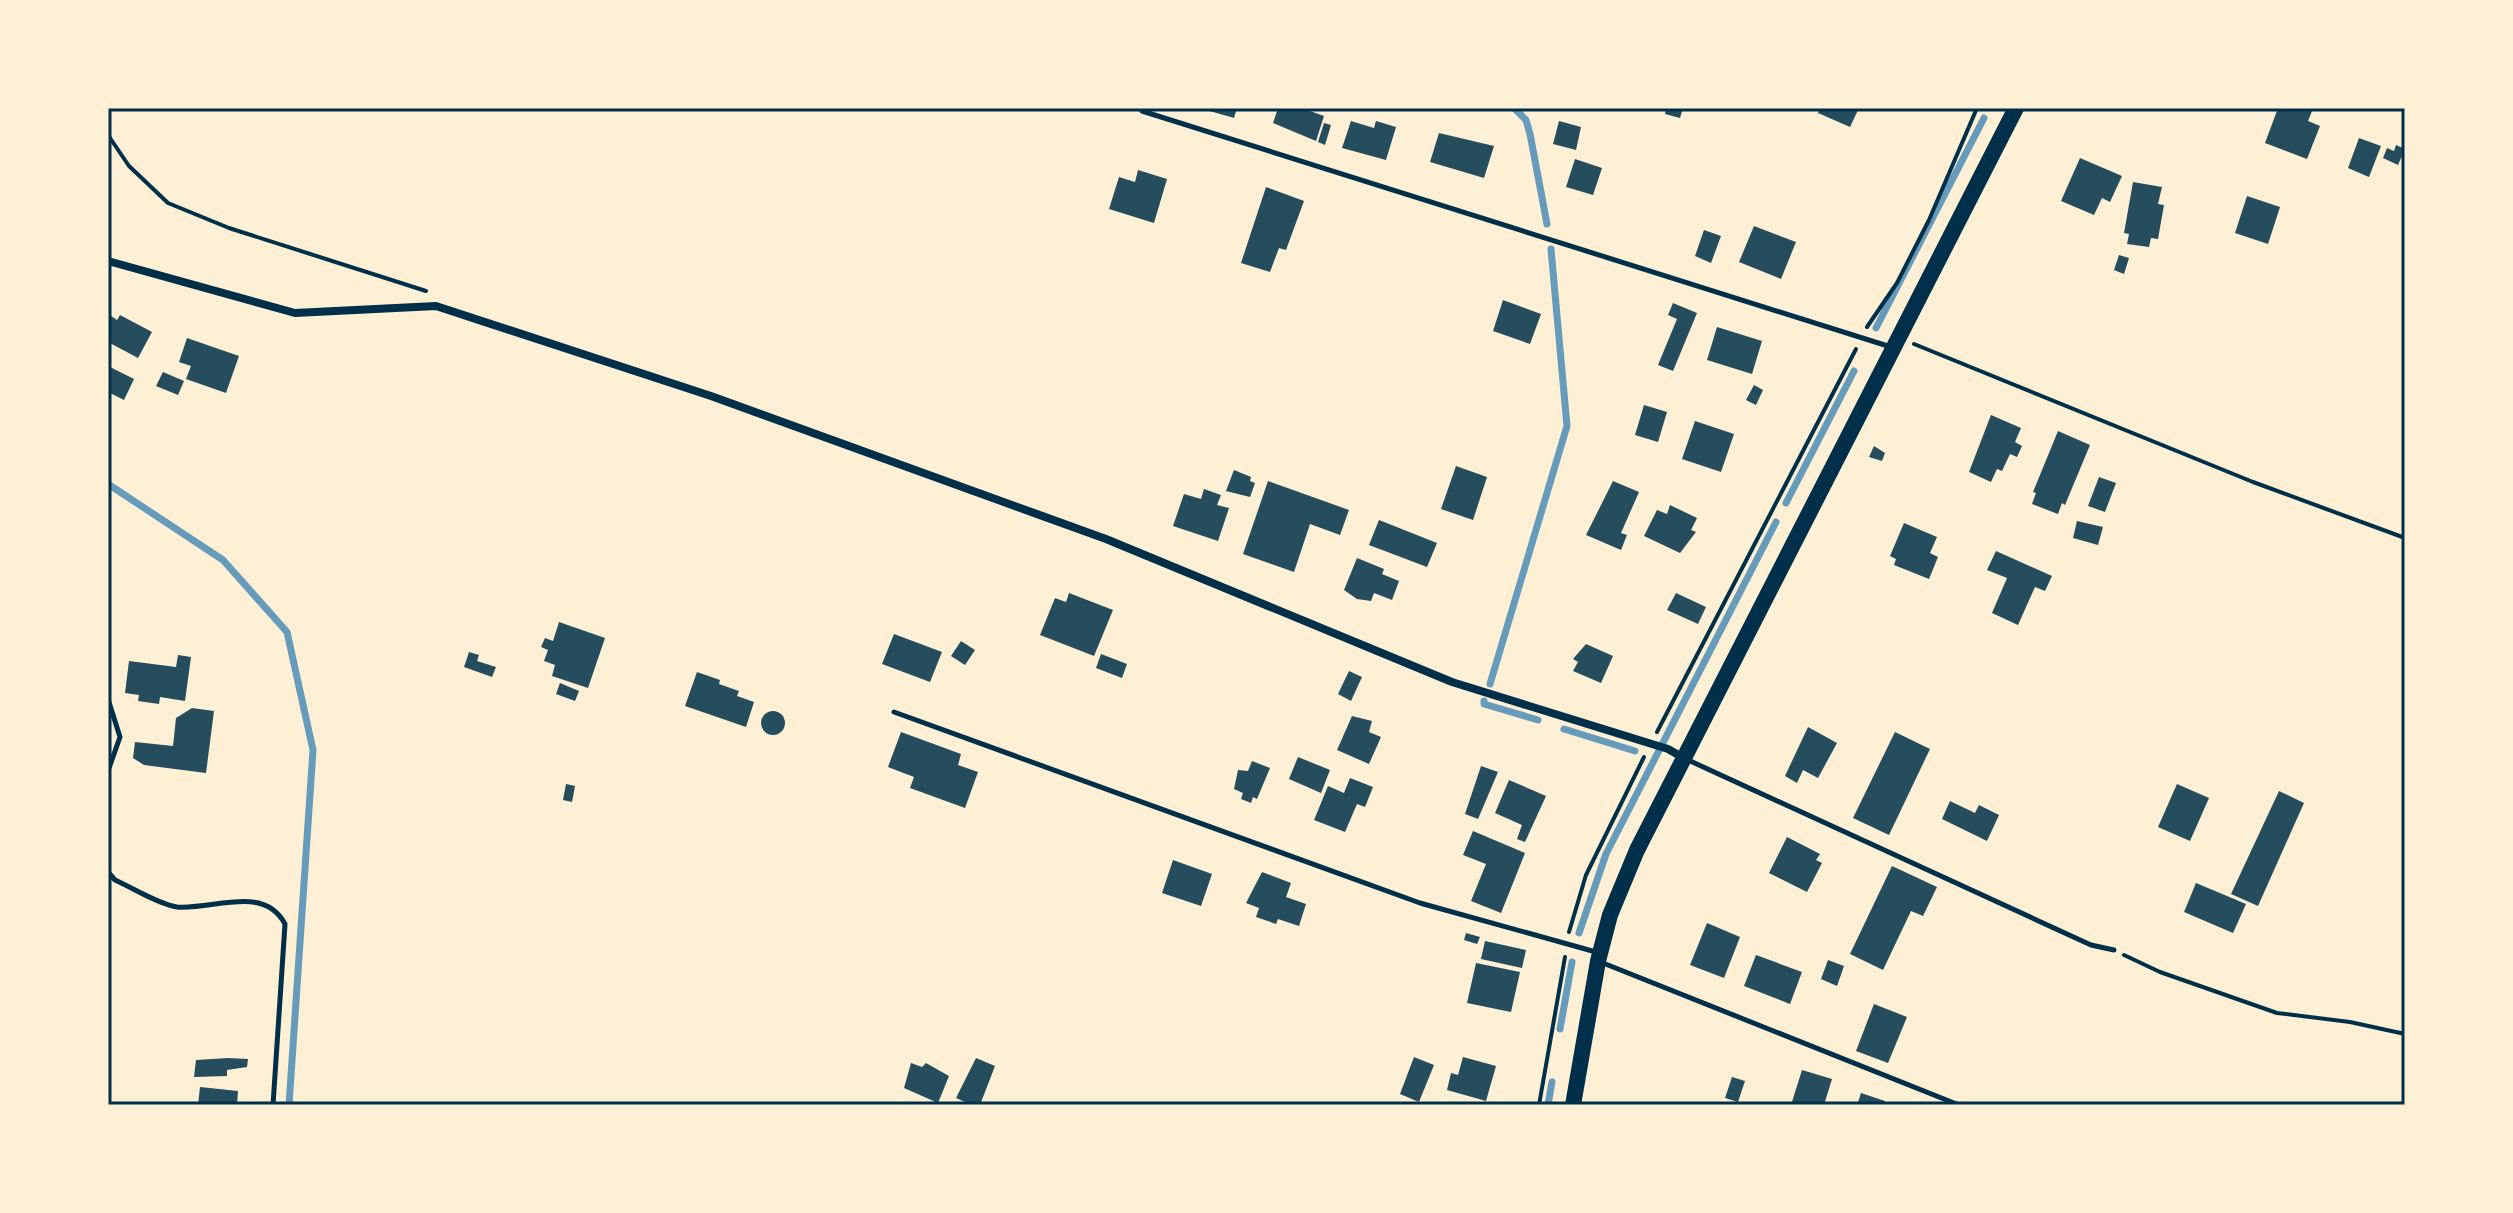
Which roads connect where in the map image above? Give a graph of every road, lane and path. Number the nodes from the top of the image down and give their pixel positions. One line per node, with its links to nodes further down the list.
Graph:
1 (1977, 108): 7 (path)
2 (2016, 108): 8 (main road)
3 (1142, 111): 7 (lane)
4 (108, 135): 6 (path)
5 (108, 261): 6 (street)
6 (449, 311): 12 (street)
7 (1861, 338): 8 (lane); 12 (path)
8 (1894, 342): 9 (path); 13 (main road)
9 (2405, 538)
10 (108, 699): 14 (lane)
11 (894, 712): 16 (lane)
12 (1653, 744): 13 (street); 16 (path)
13 (1675, 753): 17 (lane); 18 (main road)
14 (108, 771)
15 (108, 872): 20 (lane)
16 (1567, 944): 18 (lane); 21 (path)
17 (2114, 950): 19 (path)
18 (1599, 957): 22 (main road); 23 (lane)
19 (2405, 1034)
20 (273, 1105)
21 (1539, 1105)
22 (1573, 1105)
23 (1959, 1105)

